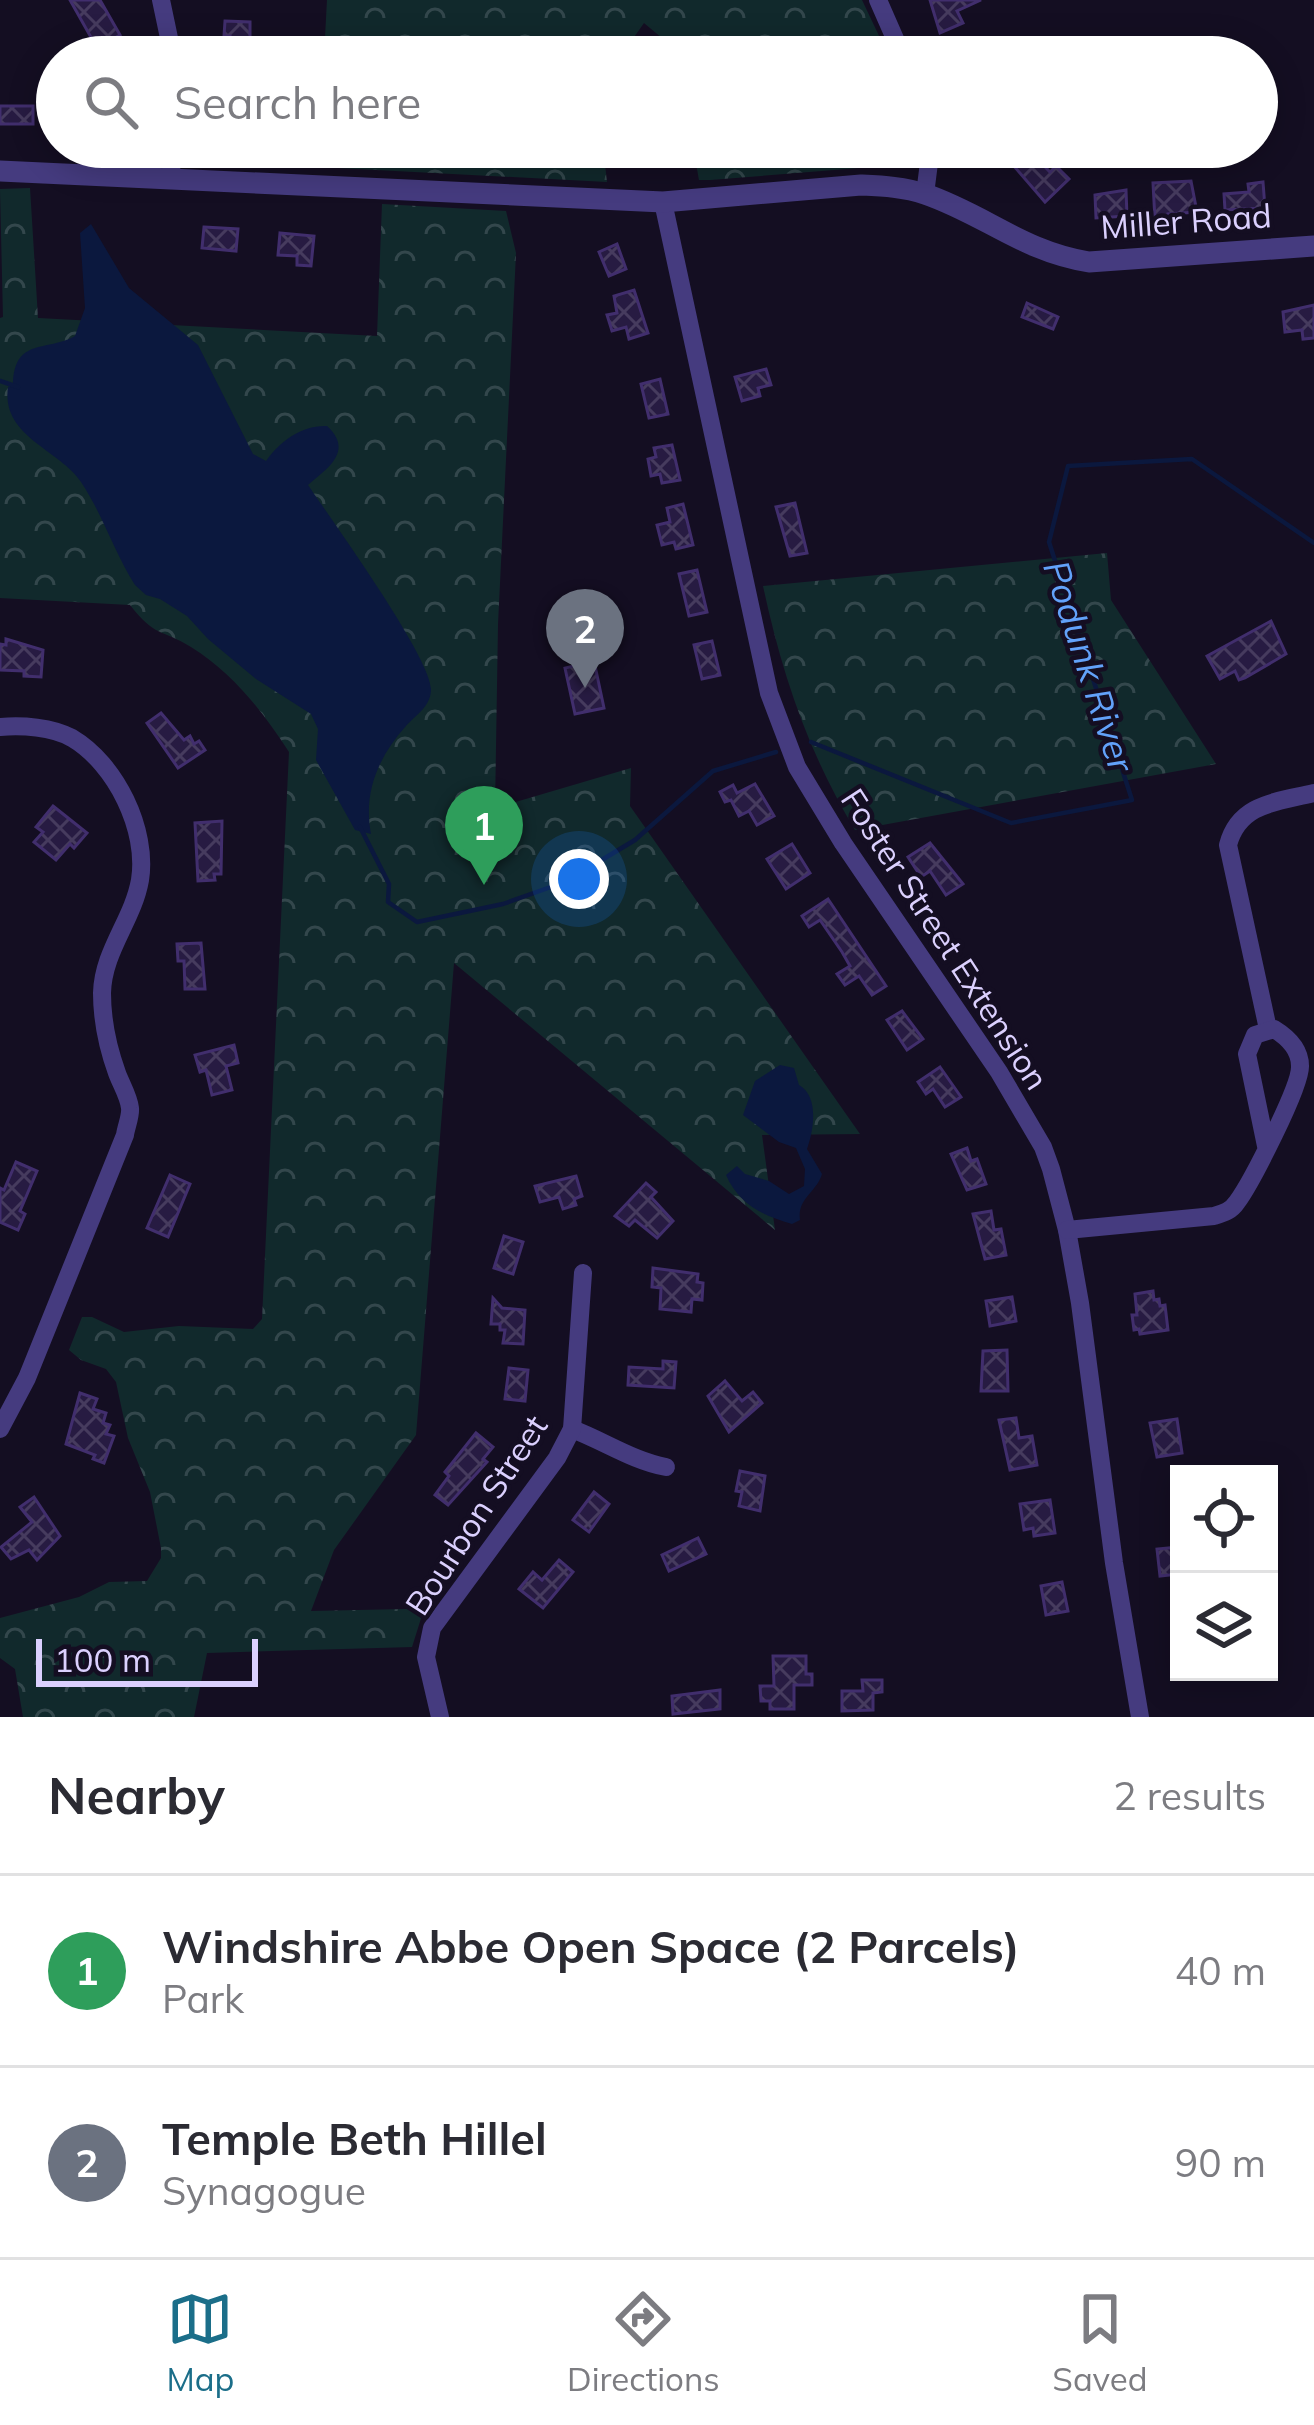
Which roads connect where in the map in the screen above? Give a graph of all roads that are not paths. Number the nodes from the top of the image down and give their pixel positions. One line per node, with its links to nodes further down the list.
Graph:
1 (161, 0): 3 (street)
2 (878, 0): 4 (street)
3 (169, 36)
4 (894, 36)
5 (171, 168): 8 (street)
6 (928, 168): 9 (street)
7 (0, 171): 8 (street, Miller Road)
8 (171, 177): 10 (street, Miller Road)
9 (925, 194): 10 (street, Miller Road); 11 (street, Miller Road)
10 (663, 202): 16 (street, Foster Street Extension)
11 (1314, 245)
12 (0, 727): 18 (street)
13 (1314, 793): 14 (street)
14 (1268, 1029): 15 (street); 15 (street)
15 (1266, 1146): 16 (street)
16 (1067, 1230): 22 (street, Foster Street Extension)
17 (583, 1273): 19 (street, Bourbon Street)
18 (0, 1429)
19 (572, 1429): 20 (street); 21 (street, Bourbon Street)
20 (666, 1467)
21 (440, 1717)
22 (1140, 1717)

